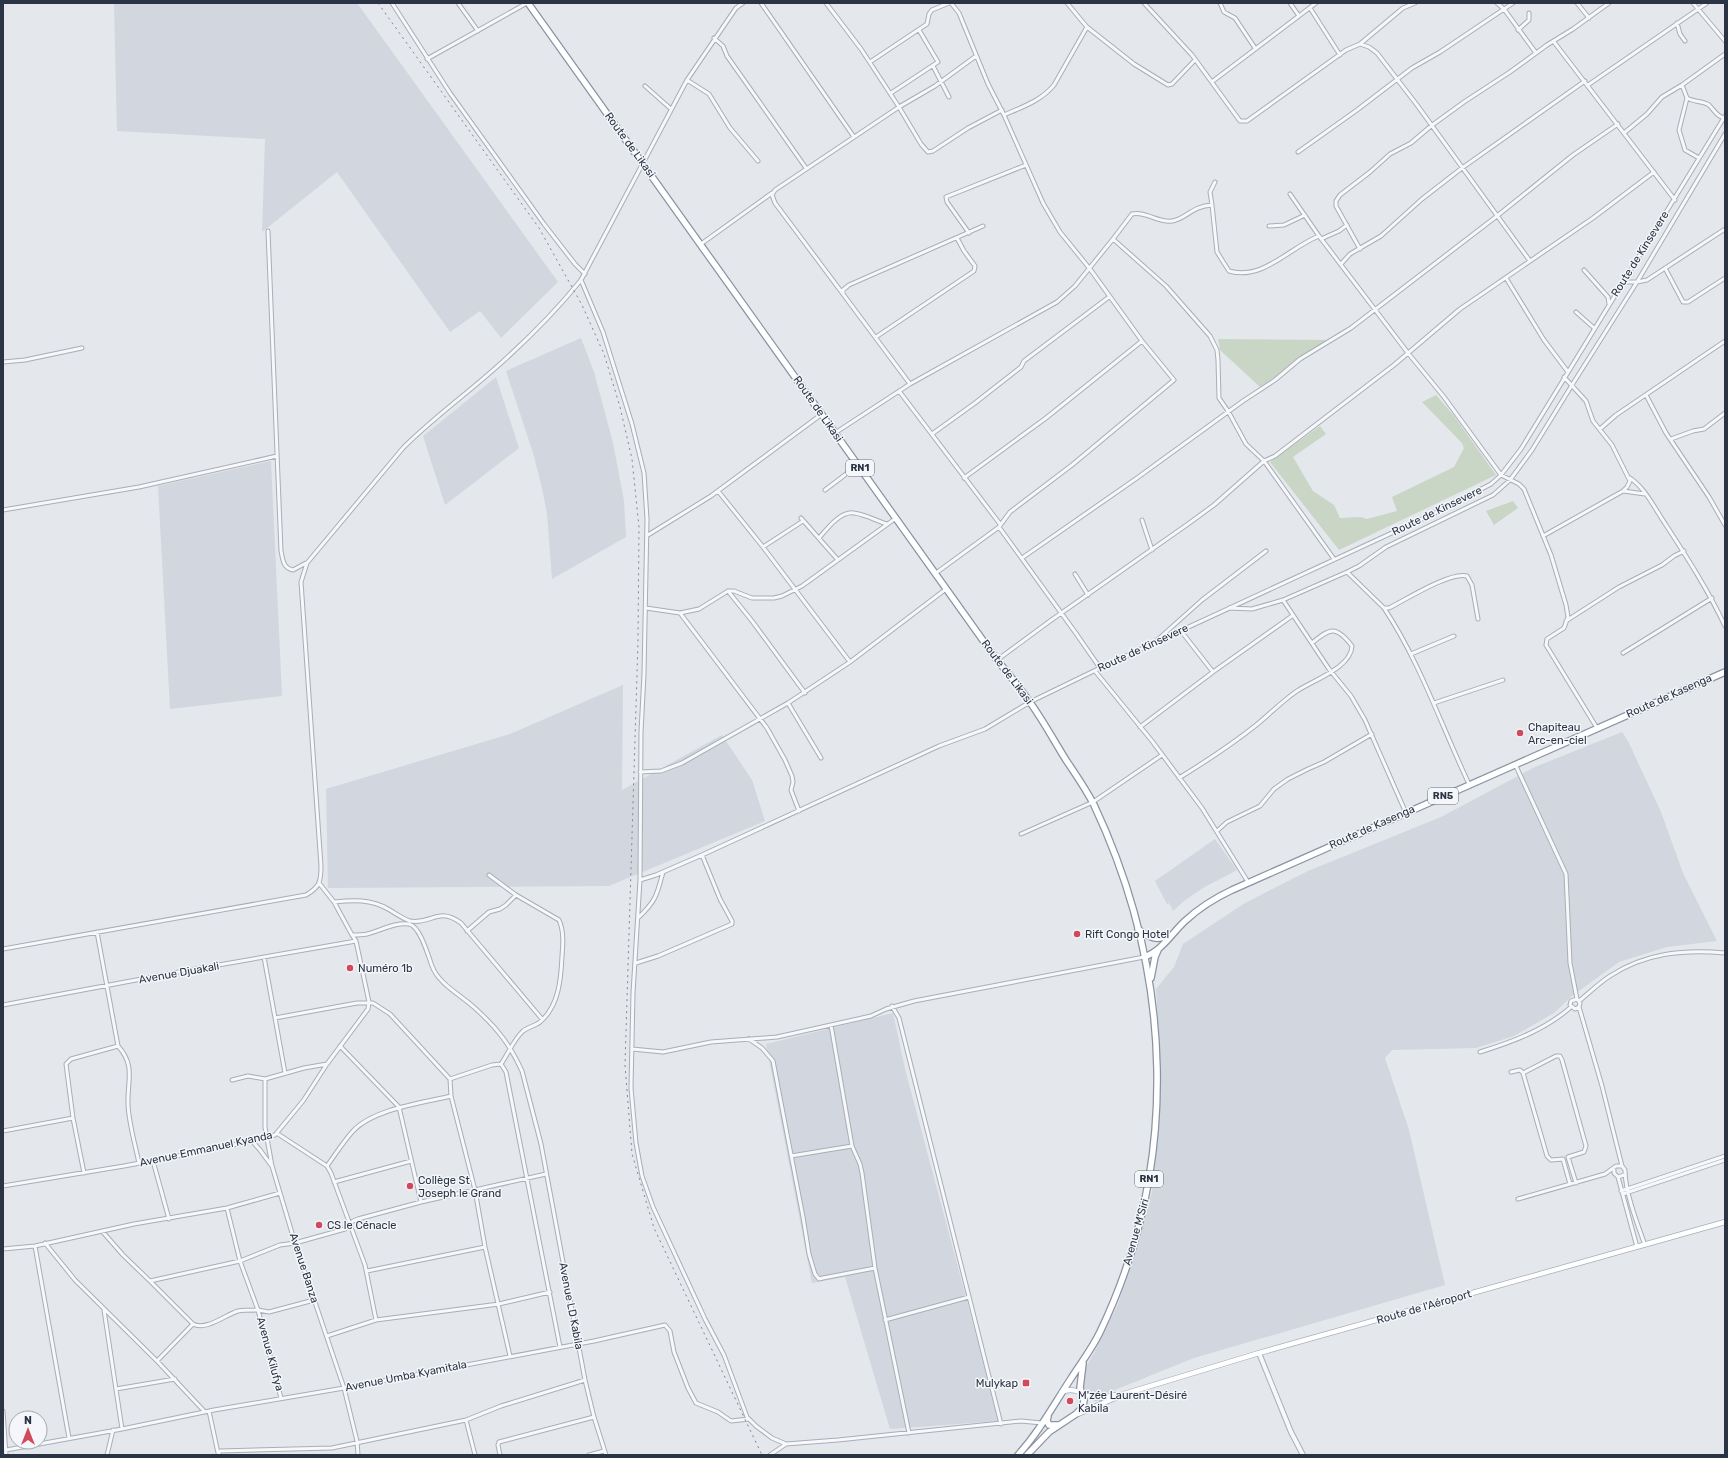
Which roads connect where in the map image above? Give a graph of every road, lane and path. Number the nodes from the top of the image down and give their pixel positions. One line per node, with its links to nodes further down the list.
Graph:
1 (392, 3): 43 (street)
2 (458, 3): 32 (street)
3 (528, 3): 32 (street); 71 (highway, Route de Likasi / RN1)
4 (739, 3): 21 (street)
5 (743, 3): 21 (street)
6 (761, 3): 67 (street)
7 (826, 3): 45 (street)
8 (950, 3): 30 (street); 42 (street)
9 (1067, 3): 29 (street)
10 (1144, 3): 44 (street)
11 (1220, 3): 38 (street)
12 (1290, 3): 26 (street)
13 (1316, 3): 22 (street)
14 (1415, 3): 37 (street)
15 (1497, 3): 24 (street)
16 (1513, 3): 24 (street)
17 (1577, 3): 27 (street)
18 (1609, 3): 27 (street)
19 (1693, 3): 23 (street)
20 (1706, 3): 23 (street)
21 (736, 8): 33 (street)
22 (1310, 8): 26 (street); 41 (street)
23 (1698, 8): 28 (street); 36 (street)
24 (1504, 9): 31 (street); 48 (street)
25 (1529, 13): 31 (street)
26 (1299, 16): 38 (street)
27 (1589, 18): 35 (street)
28 (1677, 23): 34 (street); 52 (street)
29 (1087, 27): 44 (street); 61 (street)
30 (919, 30): 45 (street); 46 (street)
31 (1518, 30): 39 (street)
32 (478, 31): 43 (street)
33 (714, 38): 47 (street); 73 (street)
34 (1685, 41)
35 (1554, 42): 39 (street); 51 (street)
36 (1725, 42)
37 (1360, 44): 41 (street); 48 (street)
38 (1255, 48): 50 (street)
39 (1536, 53): 64 (street)
40 (1725, 54): 53 (street)
41 (1340, 55): 50 (street)
42 (976, 56): 49 (street); 60 (street)
43 (427, 59): 100 (street)
44 (1195, 60): 50 (street)
45 (870, 62): 55 (street)
46 (933, 66): 49 (street); 55 (street)
47 (687, 80): 59 (street); 70 (street)
48 (1397, 80): 64 (street); 68 (street)
49 (941, 81): 56 (street); 58 (street)
50 (1213, 81)
51 (1585, 81): 52 (street); 74 (street)
52 (1588, 85): 63 (street)
53 (1682, 85): 57 (street); 65 (street)
54 (645, 86): 59 (street)
55 (891, 94): 58 (street)
56 (949, 98)
57 (1687, 98): 62 (street); 69 (street)
58 (899, 107): 60 (street); 67 (street)
59 (671, 109): 71 (street)
60 (1002, 110): 61 (street)
61 (1004, 115): 72 (street)
62 (1725, 117): 69 (street, Route de Kinsevere)
63 (1618, 124): 65 (street); 82 (street)
64 (1431, 126): 74 (street); 83 (street)
65 (1624, 132): 75 (street)
66 (1725, 134): 105 (street)
67 (854, 137): 73 (street)
68 (1298, 152)
69 (1699, 158): 79 (street, Route de Kinsevere)
70 (758, 161)
71 (643, 164): 93 (highway, Route de Likasi / RN1); 100 (street)
72 (1026, 165): 88 (street); 97 (street)
73 (806, 168): 77 (street)
74 (1462, 168): 82 (street); 94 (street)
75 (1654, 172): 79 (street); 95 (street)
76 (1215, 182): 80 (street)
77 (773, 192): 93 (street); 106 (street)
78 (1290, 194): 81 (street)
79 (1675, 200): 104 (street, Route de Kinsevere)
80 (1212, 205): 89 (street); 91 (street)
81 (1304, 215): 85 (street); 89 (street)
82 (1498, 216): 95 (street); 109 (street)
83 (1347, 225): 92 (street); 94 (street)
84 (983, 226): 88 (street)
85 (1269, 226)
86 (1725, 229): 98 (street)
87 (268, 231): 131 (street)
88 (969, 232): 90 (street)
89 (1319, 236): 92 (street)
90 (957, 238): 106 (street); 112 (street)
91 (1113, 239): 97 (street); 124 (street)
92 (1321, 239): 96 (street)
93 (701, 244): 125 (highway, Route de Likasi / RN1)
94 (1360, 250): 96 (street)
95 (1530, 261): 101 (street)
96 (1341, 264): 109 (street)
97 (1090, 268): 107 (street); 120 (street)
98 (1666, 268): 102 (street); 105 (street)
99 (1584, 270): 108 (street)
100 (585, 274): 103 (street)
101 (1506, 278): 116 (street); 118 (street)
102 (1725, 278)
103 (581, 280): 148 (street); 158 (street)
104 (1622, 282): 105 (street); 108 (street, Route de Kinsevere)
105 (1637, 282): 121 (street)
106 (843, 294): 112 (street)
107 (1109, 297): 113 (street); 129 (street)
108 (1609, 304): 111 (street, Route de Kinsevere)
109 (1375, 309): 116 (street); 124 (street)
110 (1576, 312): 111 (street)
111 (1594, 328): 118 (street, Route de Kinsevere)
112 (876, 337): 120 (street)
113 (1142, 341): 135 (street); 147 (street)
114 (1725, 341): 123 (street)
115 (82, 348): 117 (street)
116 (1408, 353): 132 (street); 134 (street)
117 (3, 362)
118 (1568, 372): 119 (street, Route de Kinsevere)
119 (1564, 377): 121 (street); 134 (street, Route de Kinsevere)
120 (910, 384): 122 (street)
121 (1572, 385): 127 (street); 137 (street)
122 (899, 391): 128 (street); 129 (street)
123 (1646, 395): 127 (street); 130 (street)
124 (1228, 411): 132 (street); 155 (street)
125 (822, 414): 128 (highway, Route de Likasi / RN1); 139 (street)
126 (1725, 414): 130 (street)
127 (1600, 429): 136 (street)
128 (835, 433): 133 (highway, Route de Likasi / RN1)
129 (932, 434): 135 (street)
130 (1671, 439): 146 (street)
131 (277, 456): 142 (street); 158 (street)
132 (1264, 461): 152 (street); 157 (street)
133 (858, 465): 138 (street); 143 (highway, Route de Likasi / RN1)
134 (1501, 475): 137 (street); 157 (street, Route de Kinsevere)
135 (964, 478): 147 (street)
136 (1630, 478): 140 (street); 141 (street)
137 (1510, 480): 149 (street); 159 (street)
138 (825, 490)
139 (718, 491): 148 (street); 151 (street)
140 (1623, 491): 141 (street); 149 (street)
141 (1645, 494): 154 (street)
142 (3, 510)
143 (896, 518): 145 (street); 160 (highway, Route de Likasi / RN1)
144 (1142, 520): 152 (street)
145 (887, 524): 150 (street); 156 (street)
146 (1725, 525)
147 (1000, 526): 155 (street); 160 (street)
148 (648, 535): 168 (street)
149 (1543, 536): 175 (street)
150 (819, 538): 151 (street); 156 (street)
151 (763, 547): 163 (street)
152 (1152, 550): 165 (street)
153 (1266, 551): 180 (street)
154 (1684, 551): 166 (street); 175 (street)
155 (1022, 558): 172 (street)
156 (838, 560): 163 (street)
157 (1334, 560): 169 (street, Route de Kinsevere)
158 (307, 563): 215 (street)
159 (1347, 572): 167 (street); 170 (street)
160 (936, 573): 162 (highway, Route de Likasi / RN1)
161 (1075, 574): 165 (street)
162 (947, 589): 183 (highway, Route de Likasi / RN1); 184 (street)
163 (795, 590): 164 (street); 184 (street)
164 (728, 591): 171 (street); 191 (street)
165 (1088, 595): 172 (street)
166 (1712, 598): 176 (street); 181 (street)
167 (1283, 600): 169 (street); 173 (street)
168 (646, 608): 171 (street); 202 (street)
169 (1227, 608): 177 (street, Route de Kinsevere)
170 (1384, 608): 174 (street); 182 (street)
171 (680, 613): 195 (street)
172 (1062, 613): 183 (street); 185 (street)
173 (1292, 616): 179 (street); 187 (street)
174 (1478, 618)
175 (1566, 621): 197 (street)
176 (1725, 626)
177 (1181, 631): 180 (street, Route de Kinsevere); 187 (street)
178 (1454, 636): 182 (street)
179 (1312, 643): 188 (street); 188 (street)
180 (1153, 644): 185 (street, Route de Kinsevere)
181 (1623, 653)
182 (1411, 654): 194 (street)
183 (997, 660): 192 (highway, Route de Likasi / RN1)
184 (850, 662): 191 (street)
185 (1100, 668): 186 (street, Route de Kinsevere)
186 (1095, 671): 192 (street, Route de Kinsevere); 196 (street)
187 (1213, 672): 196 (street)
188 (1332, 672): 198 (street); 203 (street)
189 (1725, 672): 197 (highway, Route de Kasenga / RN5)
190 (1503, 680): 194 (street)
191 (805, 693): 193 (street)
192 (1030, 702): 205 (highway, Route de Likasi / RN1); 206 (street, Route de Kinsevere)
193 (788, 703): 195 (street); 200 (street)
194 (1434, 703): 204 (street)
195 (760, 720): 202 (street); 206 (street)
196 (1140, 727): 199 (street)
197 (1597, 728): 201 (highway, Route de Kasenga / RN5)
198 (1372, 734): 207 (street); 208 (street)
199 (1162, 755): 203 (street); 205 (street)
200 (821, 758)
201 (1515, 764): 204 (highway, Route de Kasenga / RN5); 234 (street)
202 (640, 772): 213 (street)
203 (1179, 778): 208 (street)
204 (1469, 784): 207 (highway, Route de Kasenga / RN5)
205 (1093, 802): 209 (street); 220 (highway, Route de Likasi / RN1)
206 (799, 811): 210 (street, Route de Kinsevere)
207 (1406, 813): 214 (highway, Route de Kasenga / RN5)
208 (1217, 831): 214 (street)
209 (1021, 834)
210 (702, 855): 211 (street, Route de Kinsevere); 231 (street)
211 (664, 872): 213 (street, Route de Kinsevere); 218 (street)
212 (489, 875): 216 (street)
213 (640, 880): 218 (street)
214 (1248, 882): 224 (highway, Route de Kasenga / RN5)
215 (319, 884): 217 (street); 222 (street)
216 (516, 895): 221 (street); 241 (street)
217 (334, 902): 219 (street); 223 (street)
218 (638, 918): 231 (street)
219 (410, 923): 221 (street); 223 (street); 247 (street, Avenue LD Kabila)
220 (1138, 929): 224 (highway); 230 (highway, Route de Likasi / RN1)
221 (467, 931): 241 (street)
222 (97, 932): 226 (street); 232 (street)
223 (352, 936): 225 (street)
224 (1171, 936): 227 (highway, Route de Kasenga / RN5)
225 (356, 941): 229 (street, Avenue Djuakali); 235 (street)
226 (3, 949)
227 (1158, 950): 230 (highway, Route de Kasenga / RN5); 233 (highway)
228 (1725, 953): 234 (street)
229 (264, 957): 232 (street, Avenue Djuakali); 240 (street)
230 (1144, 957): 233 (highway, Avenue M'Siri / RN1); 237 (street)
231 (636, 963): 246 (street)
232 (107, 986): 236 (street, Avenue Djuakali); 244 (street)
233 (1150, 987): 325 (highway, Avenue M'Siri / RN1)
234 (1578, 1000): 238 (street); 239 (street)
235 (369, 1002): 240 (street); 245 (street, Avenue Emmanuel Kyanda); 255 (street)
236 (3, 1005)
237 (892, 1006): 242 (street); 312 (street)
238 (1571, 1007): 239 (street); 248 (street)
239 (1579, 1007): 275 (street)
240 (275, 1018): 252 (street)
241 (542, 1019): 247 (street)
242 (831, 1025): 243 (street); 264 (street)
243 (749, 1039): 246 (street); 265 (street)
244 (118, 1046): 259 (street); 272 (street)
245 (340, 1046): 249 (street, Avenue Emmanuel Kyanda); 258 (street)
246 (632, 1049): 340 (street)
247 (510, 1050): 250 (street); 278 (street, Avenue LD Kabila)
248 (1480, 1052)
249 (327, 1064): 252 (street); 261 (street, Avenue Emmanuel Kyanda)
250 (502, 1064): 255 (street); 283 (street, Avenue LD Kabila)
251 (1511, 1072): 253 (street)
252 (285, 1073): 254 (street)
253 (1523, 1073): 267 (street); 268 (street)
254 (264, 1079): 256 (street); 262 (street, Avenue Banza)
255 (450, 1079): 257 (street)
256 (232, 1080)
257 (450, 1096): 258 (street); 289 (street)
258 (399, 1107): 271 (street); 274 (street)
259 (73, 1118): 260 (street); 277 (street)
260 (3, 1131)
261 (278, 1134): 262 (street, Avenue Emmanuel Kyanda); 274 (street)
262 (267, 1138): 263 (street, Avenue Emmanuel Kyanda); 273 (street, Avenue Banza)
263 (252, 1141): 269 (street, Avenue Emmanuel Kyanda); 273 (street)
264 (852, 1146): 265 (street); 308 (street)
265 (791, 1156): 308 (street)
266 (1725, 1156): 282 (street)
267 (1568, 1157): 268 (street); 286 (street)
268 (1563, 1159): 287 (street)
269 (153, 1160): 272 (street, Avenue Emmanuel Kyanda); 296 (street)
270 (1725, 1160): 284 (street)
271 (411, 1161): 285 (street); 294 (street)
272 (139, 1163): 277 (street, Avenue Emmanuel Kyanda)
273 (272, 1166): 292 (street, Avenue Banza)
274 (327, 1166): 285 (street)
275 (1622, 1166): 276 (street); 280 (street)
276 (1614, 1169): 279 (street); 281 (street)
277 (84, 1173): 288 (street, Avenue Emmanuel Kyanda)
278 (546, 1174): 283 (street); 321 (street, Avenue LD Kabila)
279 (1605, 1174): 281 (street); 286 (street)
280 (1624, 1175): 281 (street); 290 (street)
281 (1617, 1176): 291 (street)
282 (1664, 1176): 284 (street); 290 (street)
283 (528, 1178): 289 (street); 311 (street, Avenue LD Kabila)
284 (1665, 1180): 290 (street)
285 (334, 1182): 298 (street)
286 (1576, 1183): 287 (street)
287 (1570, 1184): 293 (street)
288 (3, 1186)
289 (474, 1190): 294 (street); 304 (street)
290 (1628, 1190): 291 (street); 302 (street)
291 (1622, 1192): 305 (street)
292 (280, 1193): 295 (street); 301 (street, Avenue Banza)
293 (1518, 1200)
294 (421, 1202): 298 (street)
295 (227, 1208): 296 (street); 307 (street, Avenue Kilufya)
296 (169, 1219): 299 (street)
297 (1725, 1222): 302 (main road, Route de l'Aéroport)
298 (349, 1226): 301 (street); 309 (street)
299 (102, 1231): 300 (street); 310 (street)
300 (45, 1243): 303 (street); 315 (street)
301 (295, 1243): 307 (street); 313 (street, Avenue Banza)
302 (1645, 1245): 305 (main road, Route de l'Aéroport)
303 (35, 1246): 306 (street); 348 (street)
304 (485, 1247): 309 (street); 314 (street)
305 (1638, 1247): 323 (main road, Route de l'Aéroport)
306 (3, 1249)
307 (240, 1261): 310 (street); 316 (street, Avenue Kilufya)
308 (875, 1268): 318 (street)
309 (367, 1271): 317 (street)
310 (150, 1281): 319 (street)
311 (550, 1292): 314 (street); 322 (street, Avenue LD Kabila)
312 (969, 1297): 318 (street); 343 (street)
313 (314, 1300): 316 (street); 320 (street, Avenue Banza)
314 (499, 1304): 317 (street); 324 (street)
315 (104, 1310): 326 (street); 329 (street)
316 (258, 1310): 319 (street); 334 (street, Avenue Kilufya)
317 (376, 1320): 320 (street)
318 (885, 1320): 347 (street)
319 (193, 1324): 326 (street)
320 (327, 1336): 330 (street, Avenue Banza)
321 (578, 1344): 322 (street, Avenue Umba Kyamitala); 328 (street, Avenue LD Kabila); 340 (street, Avenue Umba Kyamitala)
322 (560, 1347): 324 (street, Avenue Umba Kyamitala)
323 (1259, 1353): 333 (main road, Route de l'Aéroport); 363 (street)
324 (510, 1356): 330 (street, Avenue Umba Kyamitala)
325 (1084, 1360): 331 (highway, Avenue M'Siri / RN1); 332 (highway, RN1)
326 (157, 1361): 327 (street)
327 (175, 1379): 329 (street); 336 (street)
328 (585, 1380): 339 (street, Avenue LD Kabila); 341 (street)
329 (116, 1388): 345 (street)
330 (344, 1388): 334 (street, Avenue Umba Kyamitala); 349 (street, Avenue Banza)
331 (1062, 1393): 332 (main road, Route de l'Aéroport); 337 (highway, Avenue M'Siri / RN1)
332 (1082, 1393): 333 (main road, Route de l'Aéroport); 338 (highway, RN1)
333 (1124, 1394): 338 (main road, Route de l'Aéroport)
334 (281, 1398): 336 (street, Avenue Umba Kyamitala)
335 (3, 1411): 351 (street)
336 (207, 1412): 345 (street, Avenue Umba Kyamitala); 353 (street)
337 (1049, 1414): 342 (highway, Avenue M'Siri / RN1); 344 (highway)
338 (1076, 1414): 344 (highway)
339 (594, 1417): 352 (street, Avenue LD Kabila); 358 (street)
340 (749, 1419): 350 (street)
341 (466, 1420): 349 (street); 357 (street)
342 (1042, 1423): 343 (street); 361 (highway, Avenue M'Siri / RN1)
343 (1001, 1424): 347 (street)
344 (1061, 1424): 362 (highway)
345 (122, 1429): 346 (street, Avenue Umba Kyamitala)
346 (113, 1430): 348 (street, Avenue Umba Kyamitala); 355 (street)
347 (908, 1433): 350 (street)
348 (69, 1438): 351 (street, Avenue Umba Kyamitala)
349 (357, 1441): 353 (street); 356 (street, Avenue Banza)
350 (786, 1444): 360 (street)
351 (6, 1450): 354 (street)
352 (605, 1453): 359 (street)
353 (218, 1454)
354 (6, 1455)
355 (107, 1455)
356 (358, 1455)
357 (475, 1455)
358 (500, 1455)
359 (589, 1455)
360 (770, 1455)
361 (1018, 1455)
362 (1027, 1455)
363 (1303, 1455)

